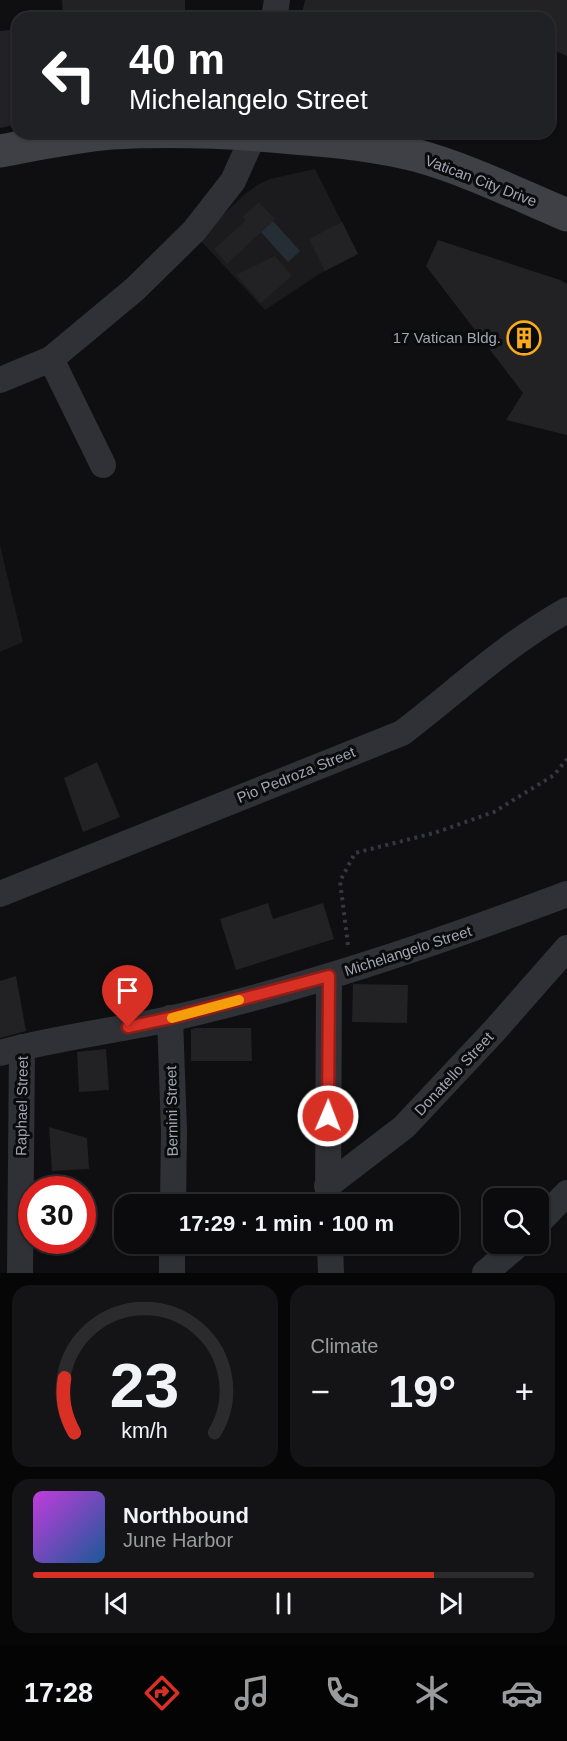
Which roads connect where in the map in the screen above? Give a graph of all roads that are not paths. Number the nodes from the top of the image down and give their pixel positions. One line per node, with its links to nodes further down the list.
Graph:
1 (79, 138): 4 (main road, Vatican City Drive)
2 (253, 138): 6 (street)
3 (308, 138): 5 (main road, Vatican City Drive)
4 (0, 151)
5 (567, 215)
6 (51, 359): 7 (street); 8 (street)
7 (0, 380)
8 (103, 465)
9 (567, 610): 10 (street, Pio Pedroza Street)
10 (0, 894)
11 (567, 894): 13 (street, Michelangelo Street)
12 (567, 948): 19 (street, Donatello Street)
13 (340, 973): 14 (street, Michelangelo Street); 18 (street)
14 (170, 1018): 15 (street, Michelangelo Street); 17 (street, Bernini Street)
15 (11, 1050): 24 (street, Raphael Street)
16 (567, 1193): 20 (street)
17 (173, 1194)
18 (328, 1194)
19 (329, 1194)
20 (549, 1212)
21 (172, 1254): 25 (street)
22 (330, 1254): 26 (street)
23 (507, 1254): 27 (street)
24 (20, 1273)
25 (172, 1273)
26 (331, 1273)
27 (485, 1273)

